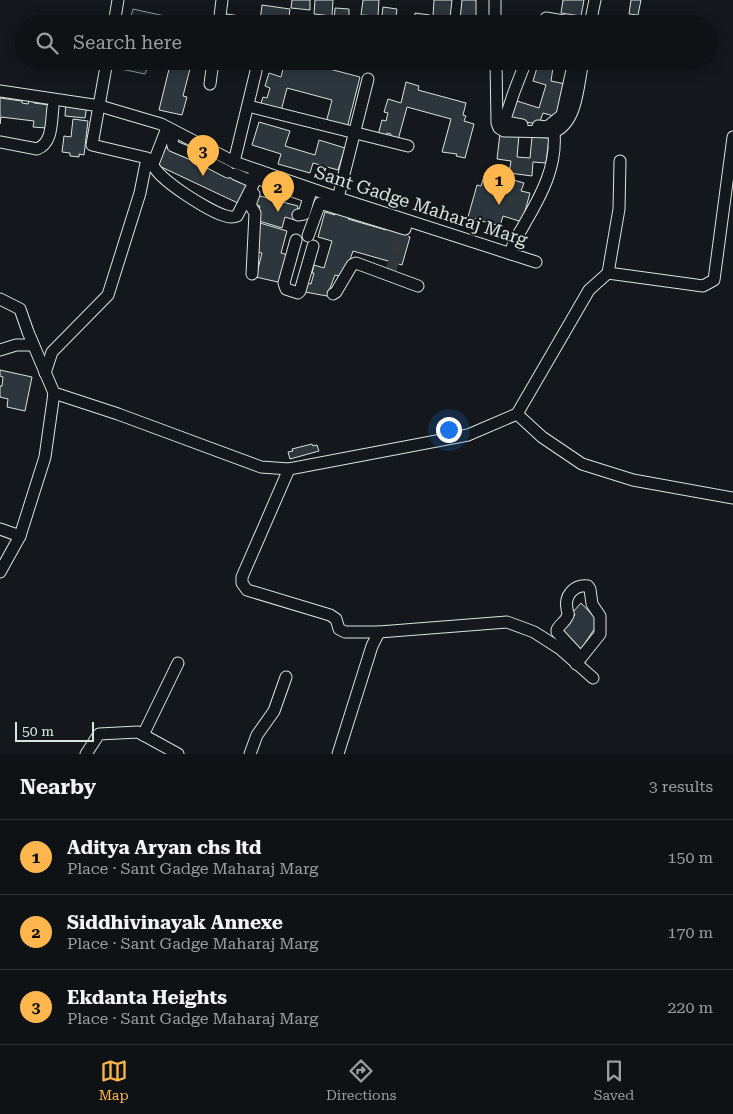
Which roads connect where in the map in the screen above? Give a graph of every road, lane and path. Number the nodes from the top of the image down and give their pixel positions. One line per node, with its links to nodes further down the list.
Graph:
1 (118, 0): 5 (street)
2 (222, 0): 6 (street)
3 (495, 0): 7 (street)
4 (595, 0): 8 (street)
5 (116, 15)
6 (220, 15)
7 (495, 15)
8 (592, 15)
9 (106, 70): 21 (street)
10 (212, 70): 17 (street)
11 (496, 70): 24 (street)
12 (523, 70): 18 (street)
13 (574, 70): 18 (street)
14 (579, 70): 18 (street)
15 (256, 71): 22 (street)
16 (368, 79): 25 (street)
17 (210, 84)
18 (573, 86): 24 (street)
19 (0, 92): 20 (street)
20 (19, 94): 21 (street, Sant Gadge Maharaj Marg); 27 (street)
21 (100, 106): 23 (street, Sant Gadge Maharaj Marg); 47 (street)
22 (248, 106): 25 (street); 31 (street)
23 (172, 130): 29 (street, Sant Gadge Maharaj Marg); 29 (street); 32 (street)
24 (554, 132): 38 (street)
25 (355, 134): 28 (street); 34 (street)
26 (733, 138): 40 (street)
27 (0, 142)
28 (408, 146)
29 (215, 159): 31 (street, Sant Gadge Maharaj Marg)
30 (620, 160): 40 (street)
31 (232, 169): 32 (street, Sant Gadge Maharaj Marg)
32 (261, 175): 33 (street, Sant Gadge Maharaj Marg); 41 (street)
33 (317, 195): 34 (street, Sant Gadge Maharaj Marg); 35 (street); 36 (street); 37 (street)
34 (338, 198): 36 (street, Sant Gadge Maharaj Marg)
35 (298, 215)
36 (407, 221): 38 (street, Sant Gadge Maharaj Marg)
37 (304, 242)
38 (511, 254): 39 (street, Sant Gadge Maharaj Marg)
39 (536, 262)
40 (608, 273): 49 (street)
41 (252, 274)
42 (418, 286): 43 (street)
43 (333, 294)
44 (0, 299): 45 (street)
45 (33, 345): 46 (street); 47 (street)
46 (0, 350)
47 (45, 373): 48 (street)
48 (54, 393): 50 (street); 53 (street)
49 (517, 414): 50 (street); 51 (street)
50 (289, 468): 55 (street)
51 (733, 498)
52 (0, 529): 53 (street)
53 (20, 536): 54 (street)
54 (0, 572)
55 (379, 632): 56 (street); 64 (street)
56 (578, 661): 56 (street); 59 (street)
57 (178, 663): 60 (street)
58 (286, 677): 63 (street)
59 (593, 678)
60 (143, 734): 61 (street); 62 (street)
61 (86, 754)
62 (178, 754)
63 (250, 754)
64 (338, 754)

